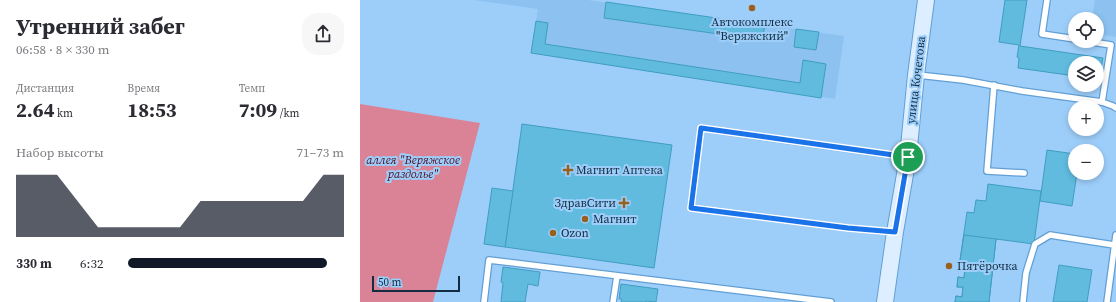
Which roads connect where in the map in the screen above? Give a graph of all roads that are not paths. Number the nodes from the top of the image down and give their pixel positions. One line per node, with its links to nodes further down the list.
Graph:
1 (926, 0): 5 (main road, улица Кочетова)
2 (1047, 0): 3 (lane)
3 (1068, 38)
4 (1104, 44): 8 (lane)
5 (916, 75): 6 (lane); 11 (main road, улица Кочетова)
6 (994, 85): 7 (lane); 12 (lane)
7 (1087, 100)
8 (1102, 100)
9 (1104, 103): 10 (lane)
10 (1116, 108)
11 (908, 157): 13 (main road, улица Кочетова); 13 (lane)
12 (1024, 173)
13 (895, 232): 21 (main road, улица Кочетова)
14 (1116, 235): 15 (lane)
15 (1114, 245): 22 (lane); 23 (lane)
16 (617, 276): 17 (lane); 18 (lane); 19 (lane)
17 (799, 300): 20 (lane)
18 (484, 302)
19 (613, 302)
20 (830, 302)
21 (885, 302)
22 (1023, 302)
23 (1107, 302)

